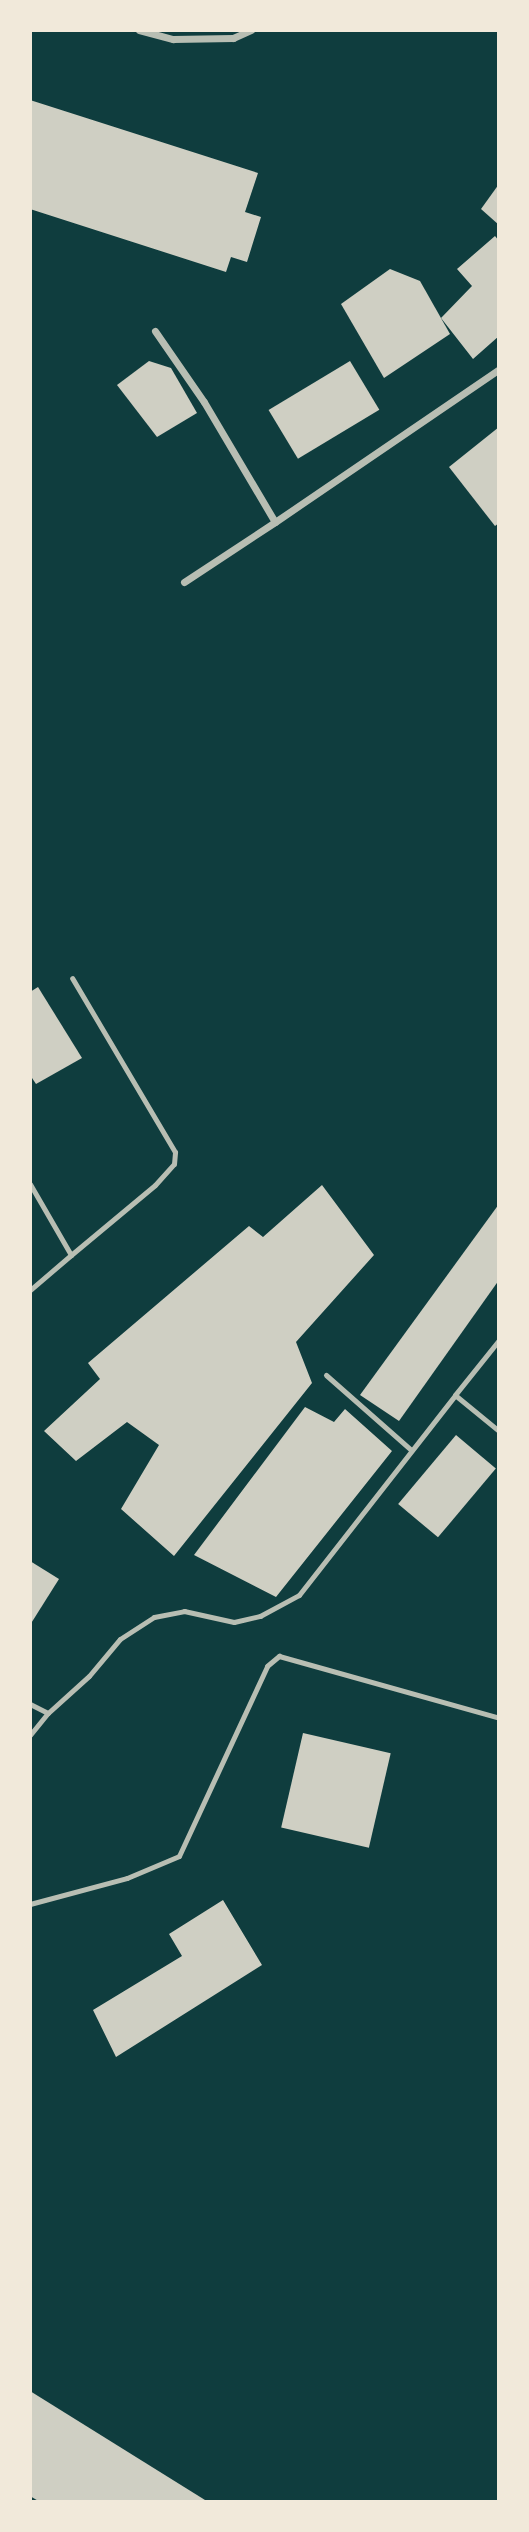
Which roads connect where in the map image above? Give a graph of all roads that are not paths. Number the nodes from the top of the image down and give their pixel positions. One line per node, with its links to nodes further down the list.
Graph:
1 (139, 30): 2 (street)
2 (251, 30)
3 (155, 331): 5 (street)
4 (499, 369): 5 (street)
5 (275, 522): 6 (street)
6 (184, 582)
7 (72, 978): 9 (lane)
8 (30, 1184): 9 (lane)
9 (71, 1255): 10 (lane)
10 (30, 1290)
11 (499, 1340): 13 (lane)
12 (326, 1375): 15 (lane)
13 (455, 1395): 14 (lane); 15 (lane)
14 (499, 1432)
15 (411, 1450): 17 (lane)
16 (30, 1704): 17 (lane)
17 (48, 1713): 19 (lane)
18 (499, 1718): 20 (lane)
19 (30, 1735)
20 (30, 1904)

